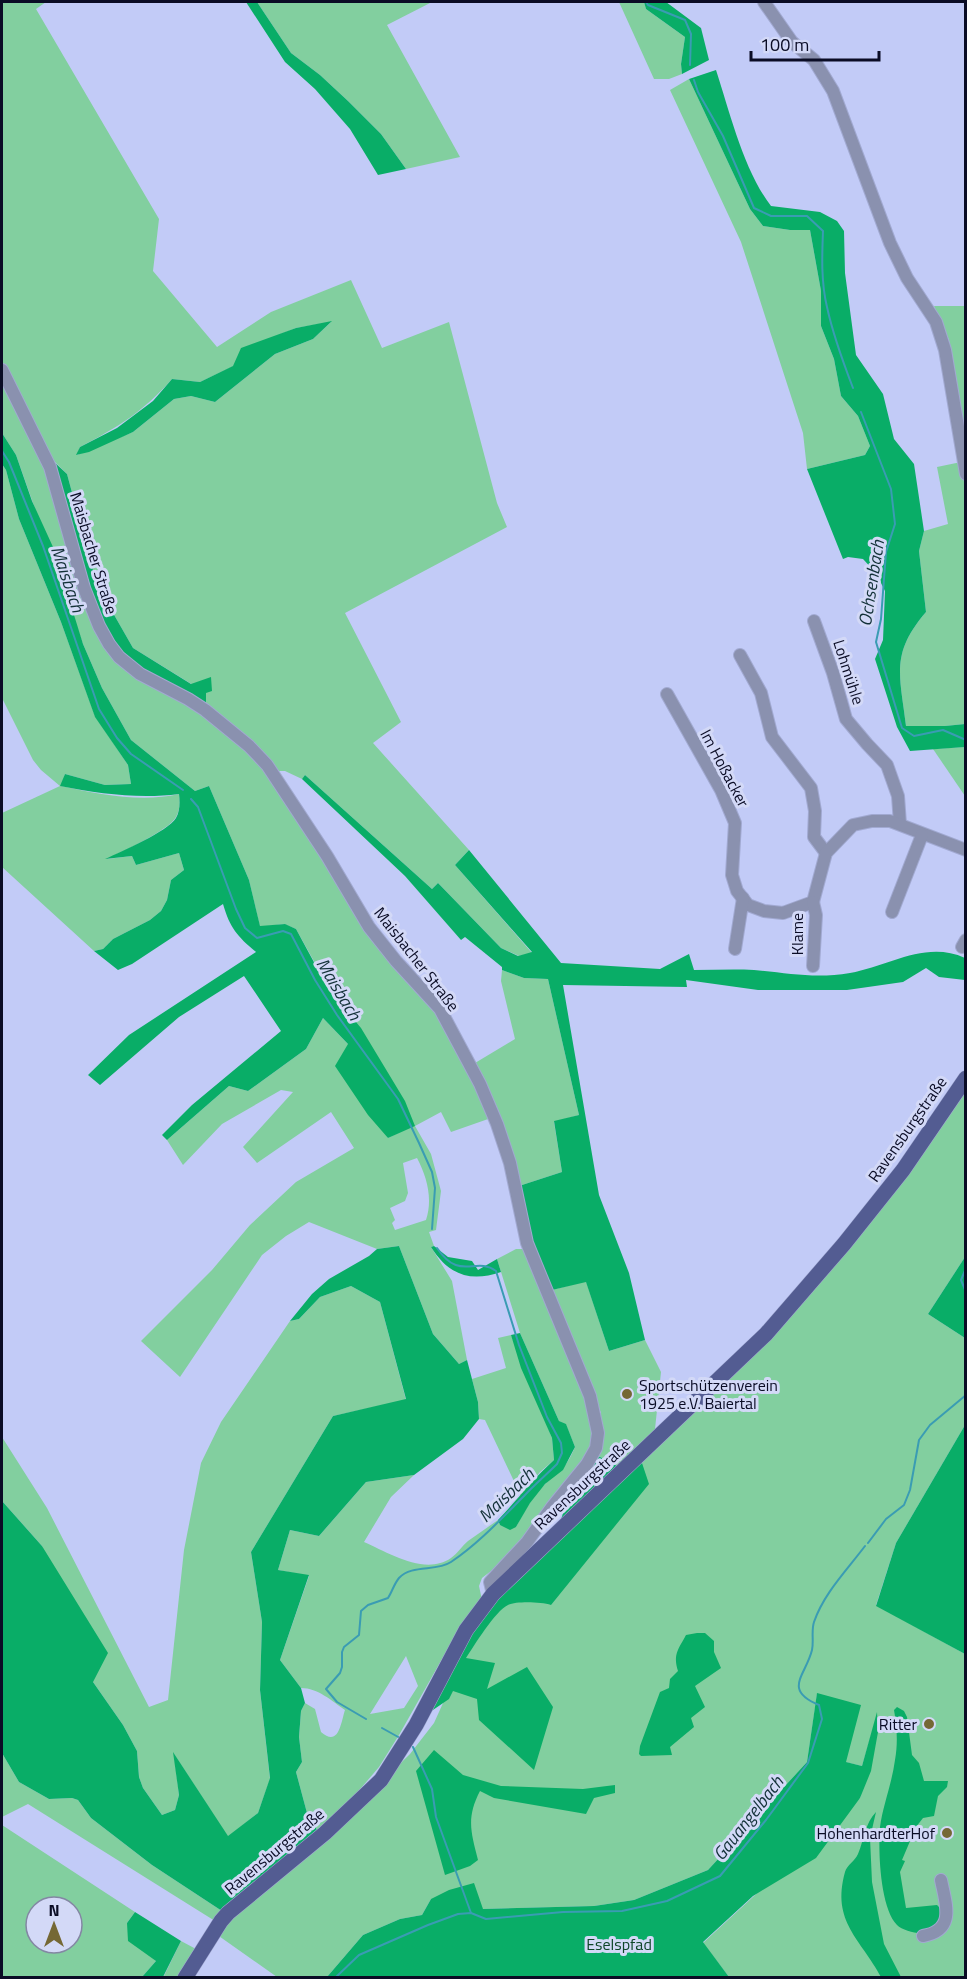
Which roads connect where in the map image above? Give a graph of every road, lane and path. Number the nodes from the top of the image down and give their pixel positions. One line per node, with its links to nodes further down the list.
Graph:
1 (764, 2): 3 (street)
2 (2, 370): 17 (street, Maisbacher Straße)
3 (966, 474)
4 (814, 621): 7 (street, Lohmühle)
5 (740, 655): 10 (street)
6 (667, 694): 11 (street, Im Hoßacker)
7 (900, 824): 8 (street); 10 (street)
8 (922, 835): 9 (street); 13 (street)
9 (966, 850)
10 (826, 853): 12 (street)
11 (743, 898): 12 (street); 14 (street)
12 (813, 902): 15 (street, Klame)
13 (892, 912)
14 (735, 950)
15 (813, 966)
16 (966, 1078): 17 (main road, Ravensburgstraße)
17 (493, 1594): 20 (main road, Ravensburgstraße)
18 (941, 1880): 19 (street)
19 (923, 1936)
20 (185, 1977)

